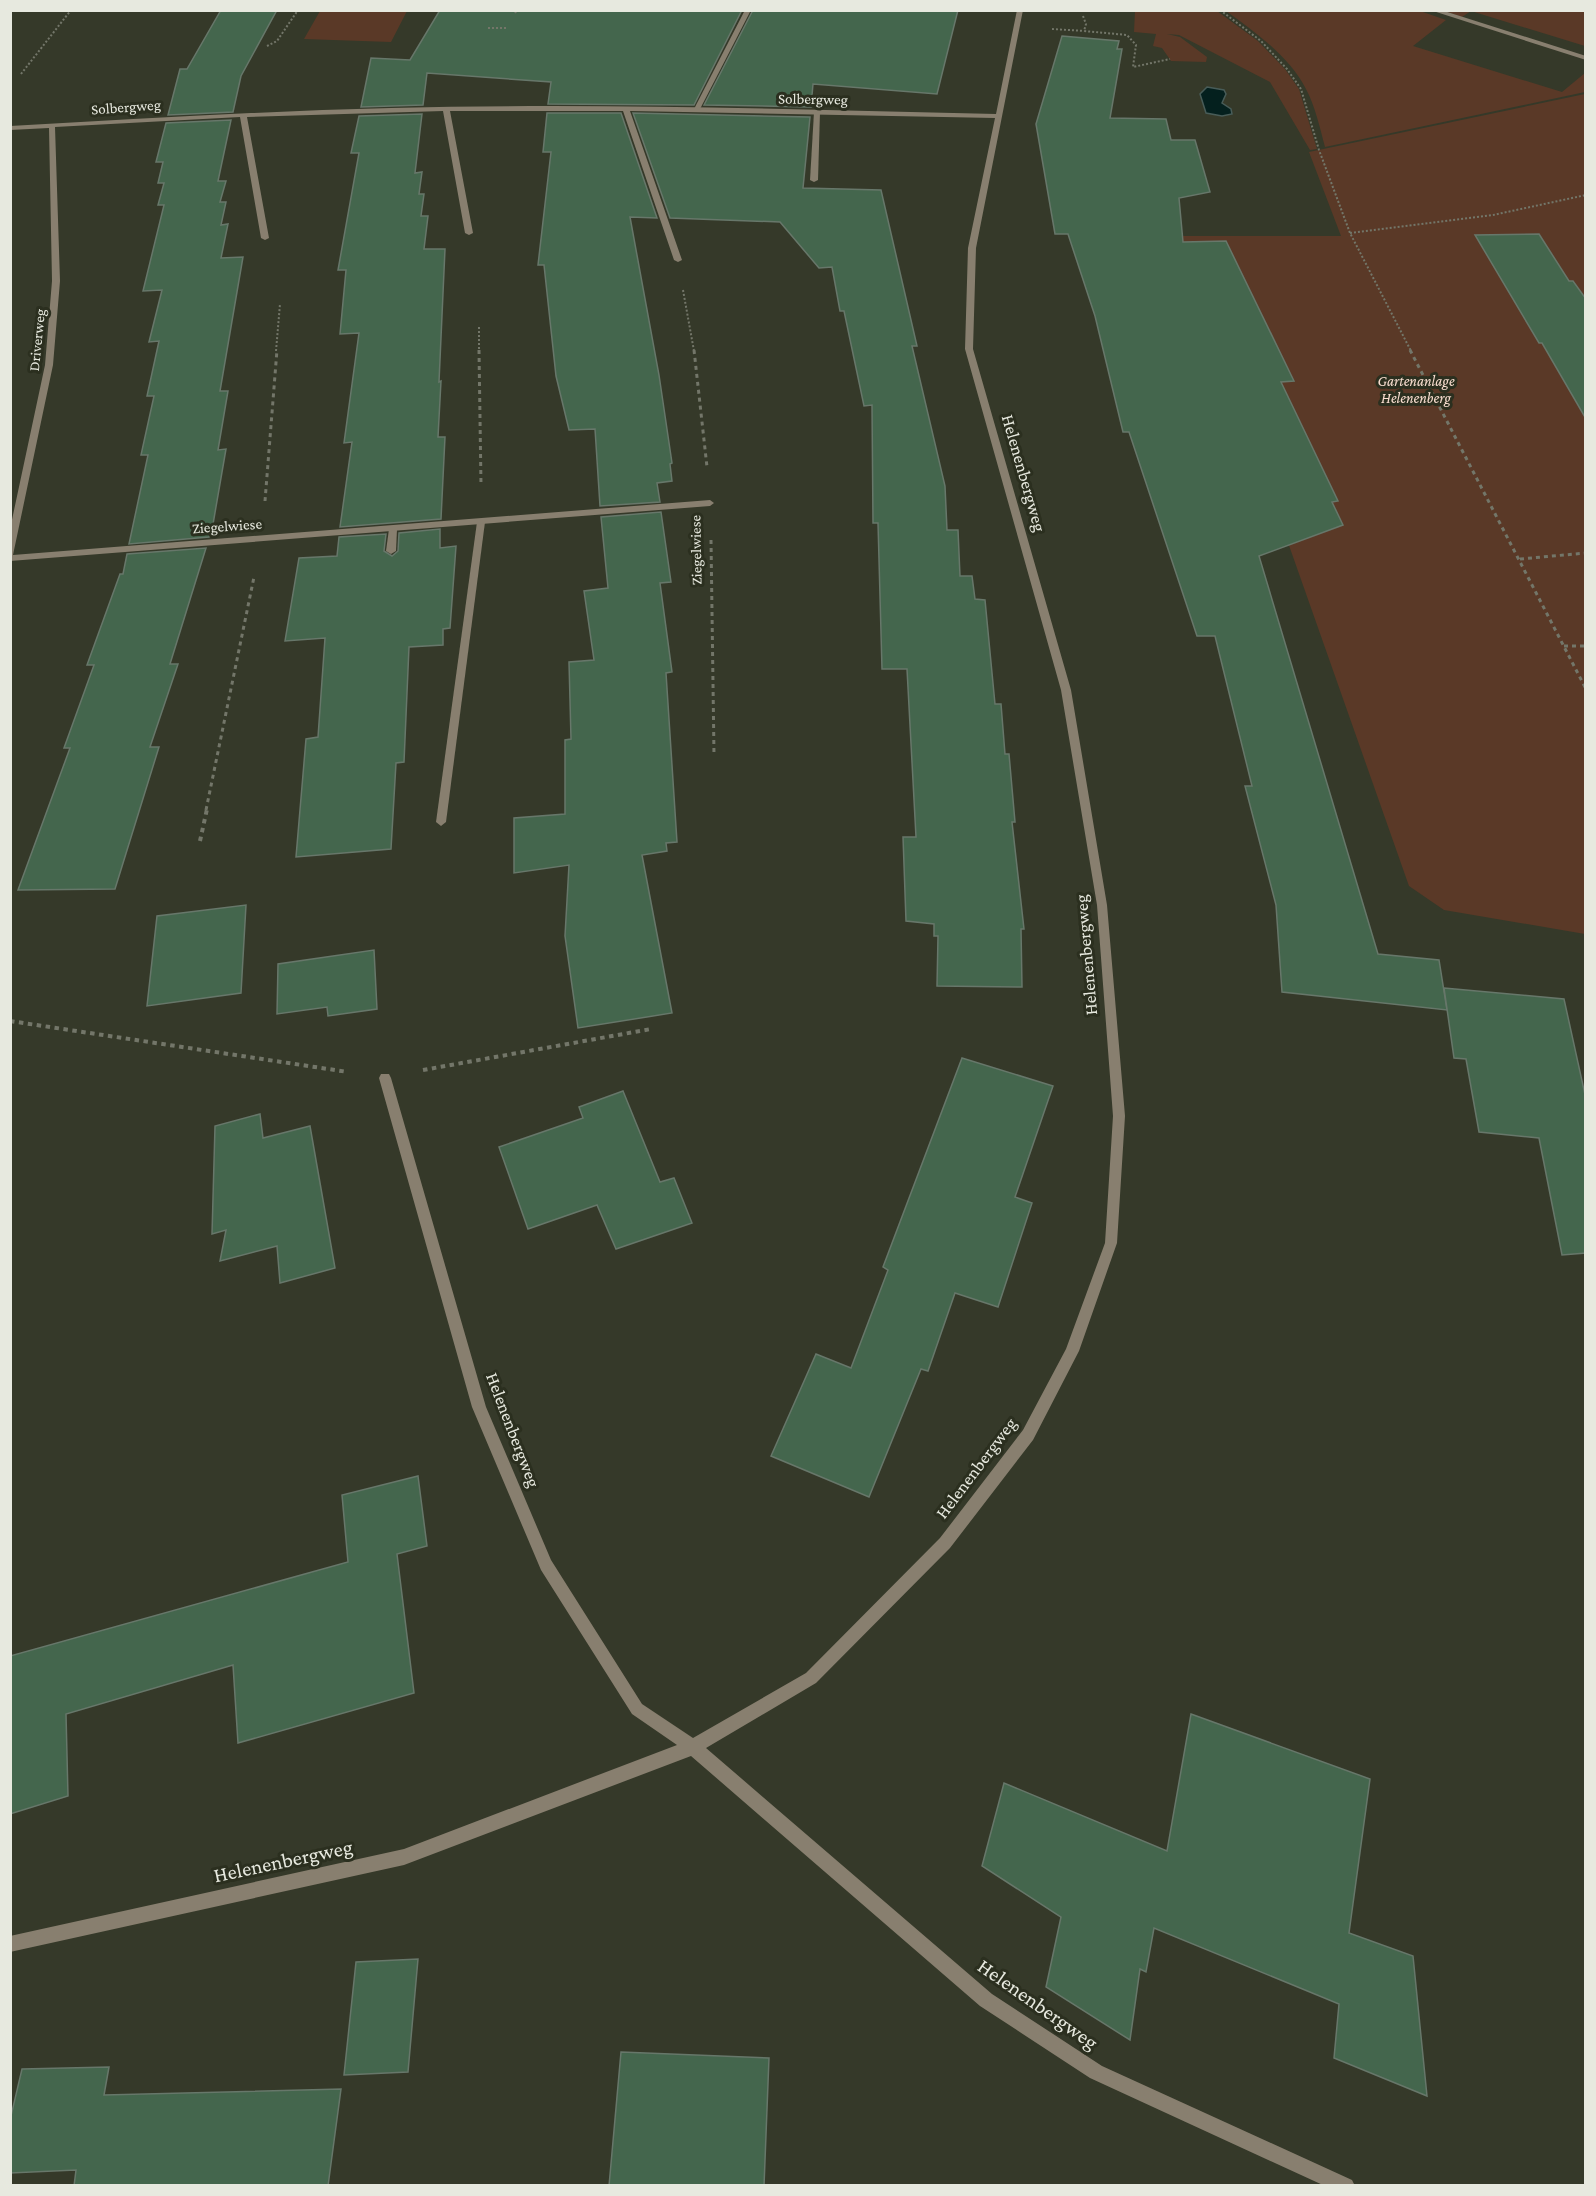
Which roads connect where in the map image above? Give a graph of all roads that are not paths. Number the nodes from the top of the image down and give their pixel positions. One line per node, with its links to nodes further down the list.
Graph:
1 (748, 10): 7 (street)
2 (1020, 10): 10 (street, Helenenbergweg)
3 (1433, 10): 4 (street)
4 (1586, 58)
5 (446, 109): 6 (street, Solbergweg); 9 (street, Solbergweg); 16 (street)
6 (626, 109): 7 (street, Solbergweg); 18 (street)
7 (698, 110): 8 (street, Solbergweg)
8 (817, 112): 10 (street, Solbergweg); 13 (street)
9 (243, 114): 11 (street, Solbergweg); 17 (street)
10 (999, 116): 27 (street, Helenenbergweg)
11 (52, 126): 12 (street, Solbergweg); 23 (street, Driverweg)
12 (10, 128)
13 (815, 155): 14 (street); 15 (street)
14 (824, 155)
15 (814, 180)
16 (469, 233)
17 (265, 238)
18 (678, 260)
19 (710, 503): 20 (street, Ziegelwiese)
20 (481, 522): 21 (street, Ziegelwiese); 25 (street)
21 (393, 529): 22 (street); 24 (street, Ziegelwiese)
22 (392, 551)
23 (10, 553)
24 (10, 558)
25 (441, 822)
26 (385, 1078): 27 (street, Helenenbergweg)
27 (693, 1747): 28 (street, Helenenbergweg); 29 (street, Helenenbergweg)
28 (10, 1944)
29 (1346, 2186)

